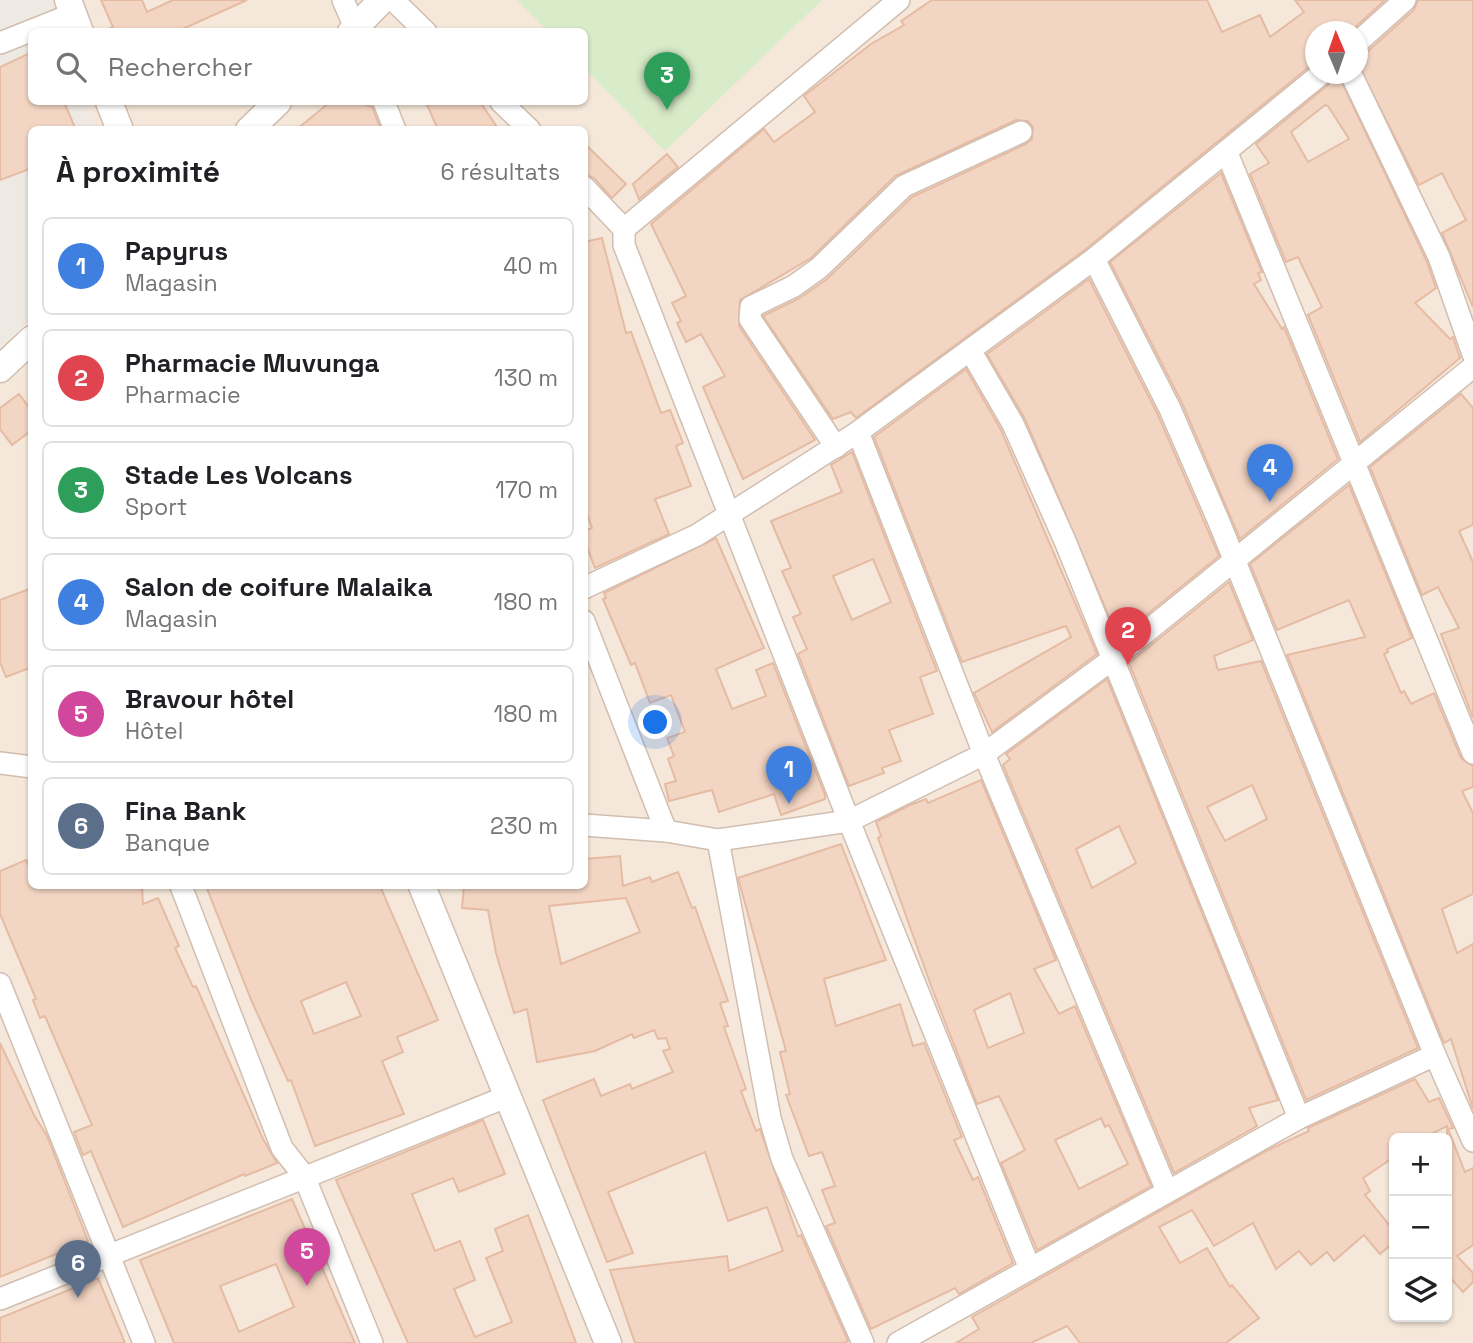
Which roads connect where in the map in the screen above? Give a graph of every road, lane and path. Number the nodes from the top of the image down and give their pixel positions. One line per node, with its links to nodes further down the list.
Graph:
1 (343, 0): 8 (street)
2 (382, 0): 9 (street)
3 (393, 0): 10 (street)
4 (899, 0): 27 (street)
5 (1405, 0): 12 (street)
6 (74, 15): 7 (street)
7 (40, 28)
8 (353, 28)
9 (356, 28)
10 (422, 28)
11 (28, 32): 13 (street)
12 (1368, 32)
13 (0, 43)
14 (1309, 84): 25 (street)
15 (1356, 84): 31 (street)
16 (110, 105): 20 (street)
17 (275, 105): 21 (street)
18 (385, 105): 22 (street)
19 (504, 105): 23 (street)
20 (118, 126)
21 (253, 126)
22 (393, 126)
23 (526, 126)
24 (1021, 132): 35 (street)
25 (1227, 153): 28 (street); 36 (street)
26 (588, 191): 27 (street)
27 (624, 229): 37 (street)
28 (1094, 259): 30 (street); 38 (street)
29 (28, 343): 33 (street)
30 (970, 350): 34 (street); 41 (street)
31 (1473, 354)
32 (1473, 367): 36 (street)
33 (0, 369)
34 (858, 432): 35 (street); 43 (street)
35 (836, 446): 37 (street)
36 (1353, 466): 38 (street); 42 (street)
37 (731, 516): 39 (street); 46 (street)
38 (1234, 559): 41 (street); 53 (street)
39 (588, 586)
40 (588, 631): 48 (street)
41 (1114, 659): 43 (street); 55 (street)
42 (1473, 753)
43 (984, 754): 46 (street); 58 (street)
44 (0, 763): 45 (street)
45 (28, 767)
46 (849, 821): 49 (street); 60 (street)
47 (588, 825): 48 (street)
48 (666, 831): 49 (street)
49 (718, 840): 65 (street)
50 (182, 889): 57 (street)
51 (423, 889): 54 (street)
52 (0, 984): 59 (street)
53 (1435, 1055): 55 (street); 56 (street)
54 (506, 1097): 57 (street); 64 (street)
55 (1299, 1118): 58 (street)
56 (1473, 1141)
57 (304, 1176): 59 (street); 63 (street)
58 (1167, 1191): 60 (street)
59 (107, 1254): 61 (street); 62 (street)
60 (1030, 1269): 66 (street)
61 (0, 1299)
62 (144, 1343)
63 (372, 1343)
64 (608, 1343)
65 (863, 1343)
66 (898, 1343)

